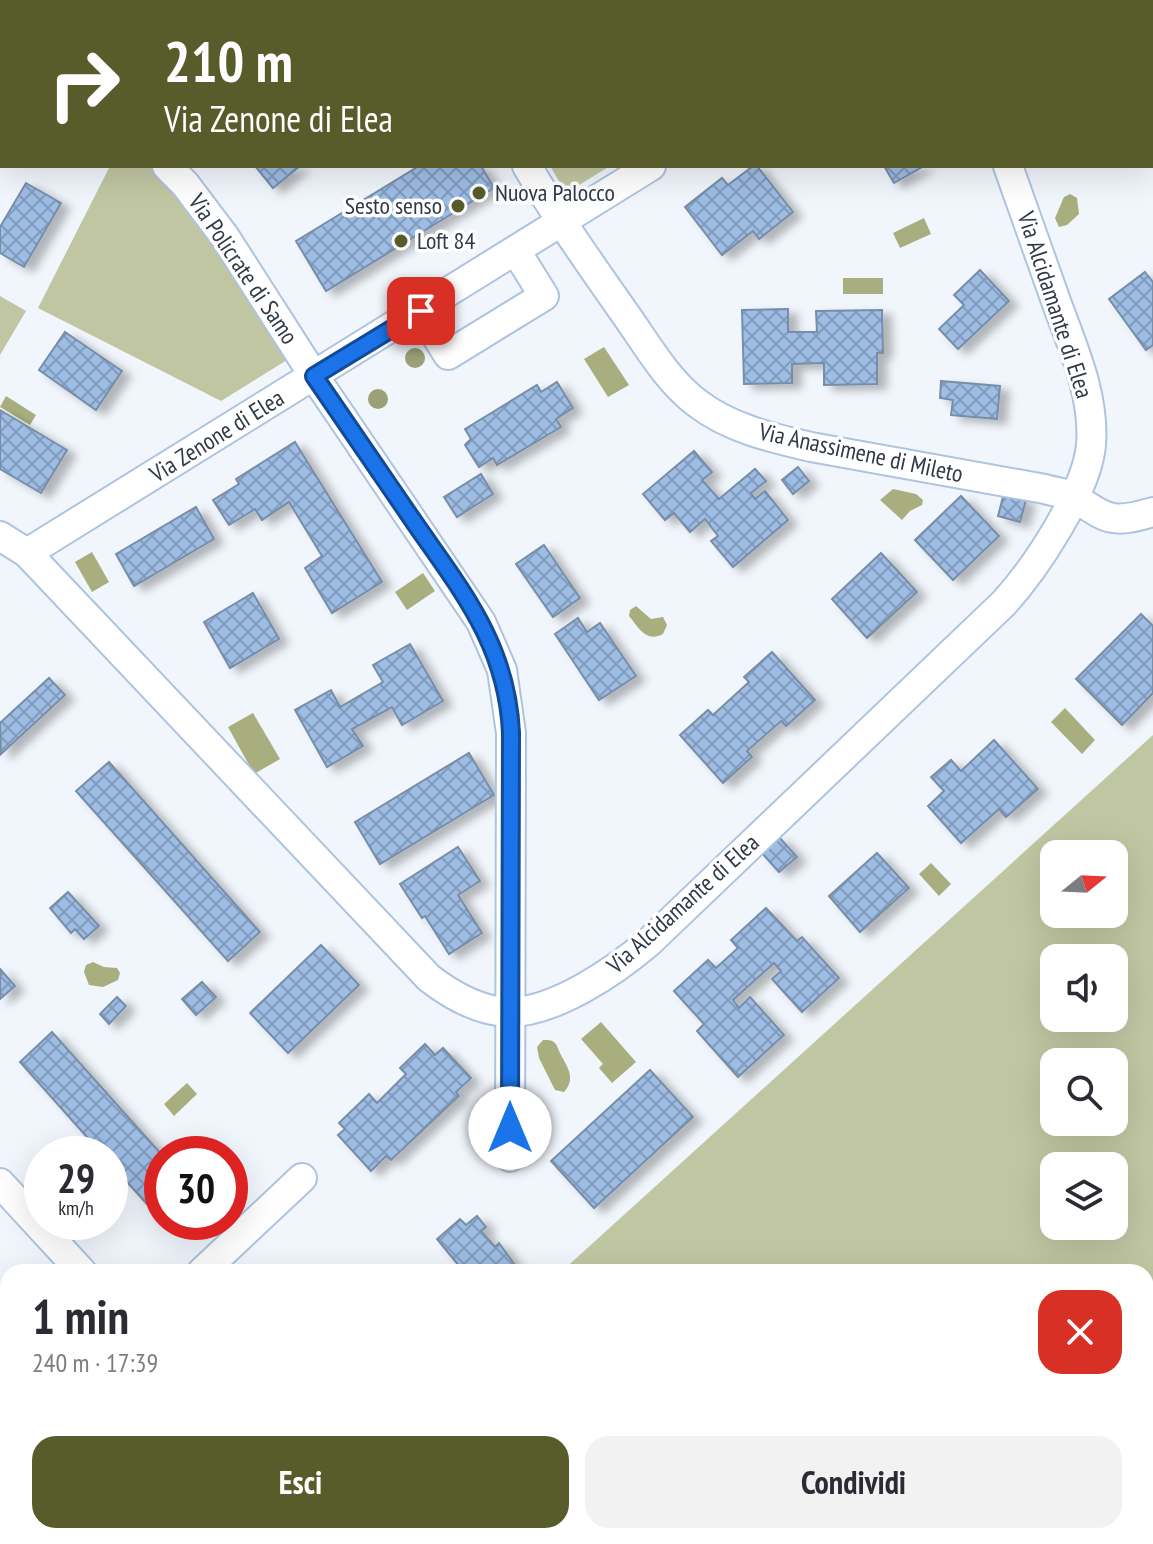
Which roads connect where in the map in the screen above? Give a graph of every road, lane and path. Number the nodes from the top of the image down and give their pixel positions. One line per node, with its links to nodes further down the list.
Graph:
1 (169, 168): 8 (street, Via Policrate di Samo)
2 (528, 168): 5 (street, Via Anassimene di Mileto)
3 (648, 168): 5 (street, Via Zenone di Elea)
4 (1009, 168): 9 (street, Via Alcidamante di Elea)
5 (560, 222): 6 (street, Via Zenone di Elea); 9 (street, Via Anassimene di Mileto)
6 (516, 251): 7 (street, Via Zenone di Elea); 7 (street)
7 (421, 311): 8 (street, Via Zenone di Elea)
8 (314, 376): 12 (street, Via Zenone di Elea); 13 (street, Via Policrate di Samo)
9 (1073, 497): 10 (street, Via Anassimene di Mileto); 13 (street, Via Alcidamante di Elea)
10 (1153, 512)
11 (0, 536): 12 (street, Via Alcidamante di Elea)
12 (27, 553): 13 (street, Via Alcidamante di Elea)
13 (509, 1012): 14 (street, Via Policrate di Samo)
14 (510, 1157)
15 (302, 1178): 18 (street)
16 (0, 1183): 17 (street)
17 (75, 1264)
18 (211, 1264)

